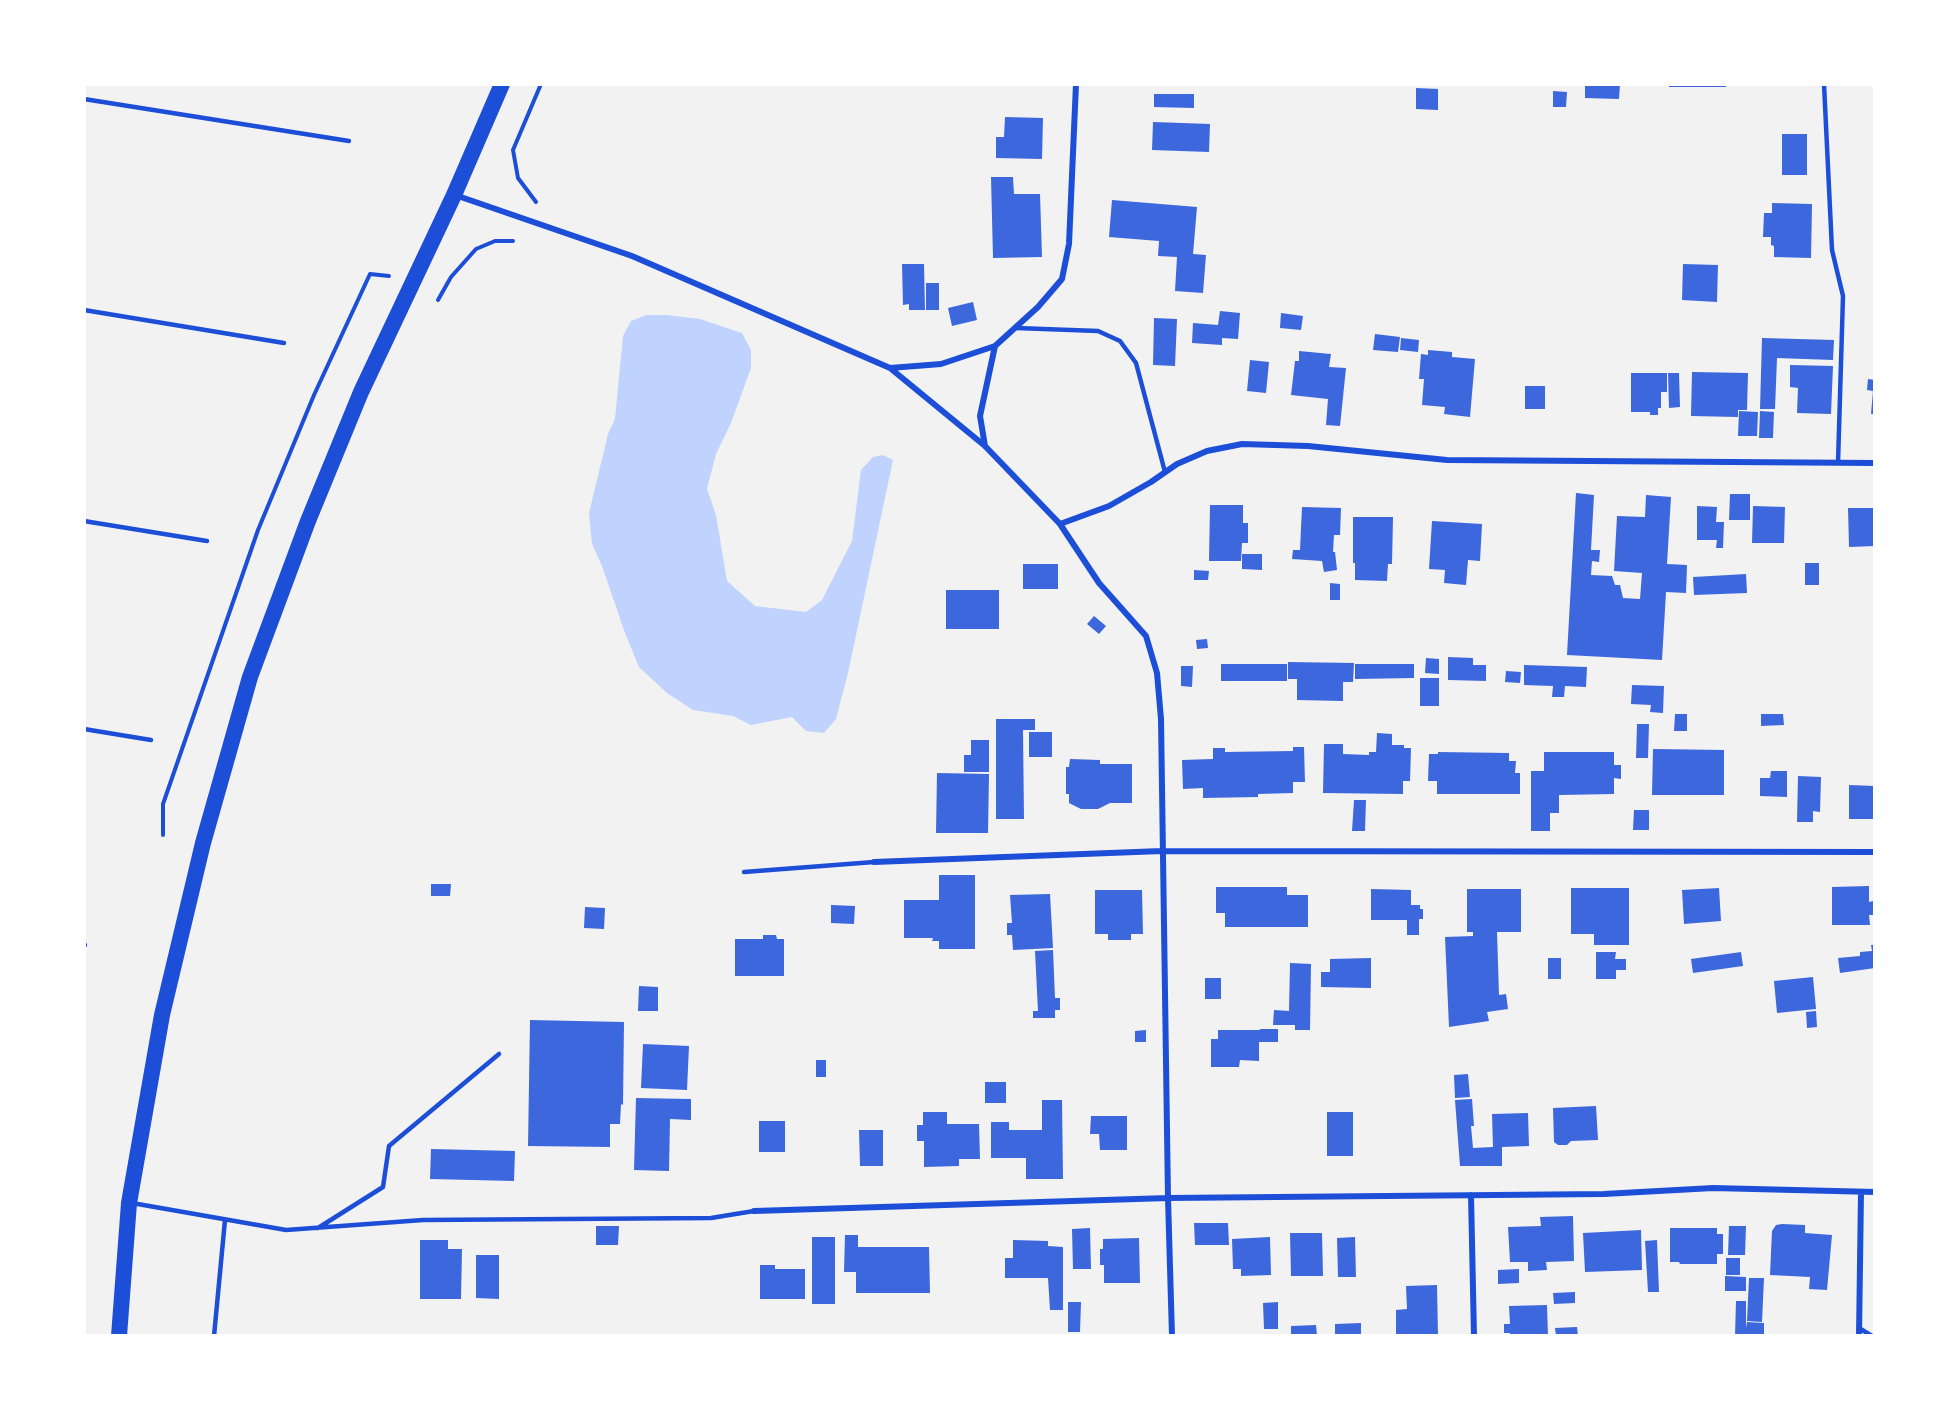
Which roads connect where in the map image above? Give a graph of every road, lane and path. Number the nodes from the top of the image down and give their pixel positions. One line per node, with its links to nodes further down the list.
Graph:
1 (502, 84): 7 (highway)
2 (541, 84): 8 (path)
3 (1076, 84): 13 (street)
4 (1824, 84): 18 (lane)
5 (84, 99): 6 (lane)
6 (350, 141)
7 (454, 195): 16 (street); 36 (highway)
8 (537, 202)
9 (513, 241): 11 (path)
10 (389, 276): 26 (path)
11 (438, 300)
12 (84, 310): 14 (lane)
13 (1016, 328): 15 (street); 20 (lane)
14 (284, 343)
15 (995, 346): 16 (street); 17 (street)
16 (890, 368): 17 (street)
17 (985, 446): 22 (street)
18 (1838, 463): 19 (street); 20 (street)
19 (1875, 463)
20 (1165, 472): 22 (street)
21 (84, 521): 23 (lane)
22 (1059, 524): 27 (street)
23 (207, 541)
24 (84, 729): 25 (lane)
25 (151, 740)
26 (163, 835)
27 (1162, 851): 28 (street); 29 (street); 35 (street)
28 (1875, 852)
29 (874, 862): 30 (lane)
30 (744, 872)
31 (499, 1054): 39 (lane)
32 (1861, 1192): 33 (street); 34 (street); 40 (street)
33 (1875, 1192)
34 (1471, 1195): 35 (street); 44 (street)
35 (1168, 1198): 37 (street); 43 (street)
36 (129, 1203): 38 (lane); 41 (highway)
37 (754, 1211): 39 (lane)
38 (225, 1220): 39 (lane); 42 (lane)
39 (316, 1229)
40 (1859, 1328): 45 (street); 46 (lane)
41 (119, 1336)
42 (214, 1336)
43 (1172, 1336)
44 (1474, 1336)
45 (1859, 1336)
46 (1872, 1336)

